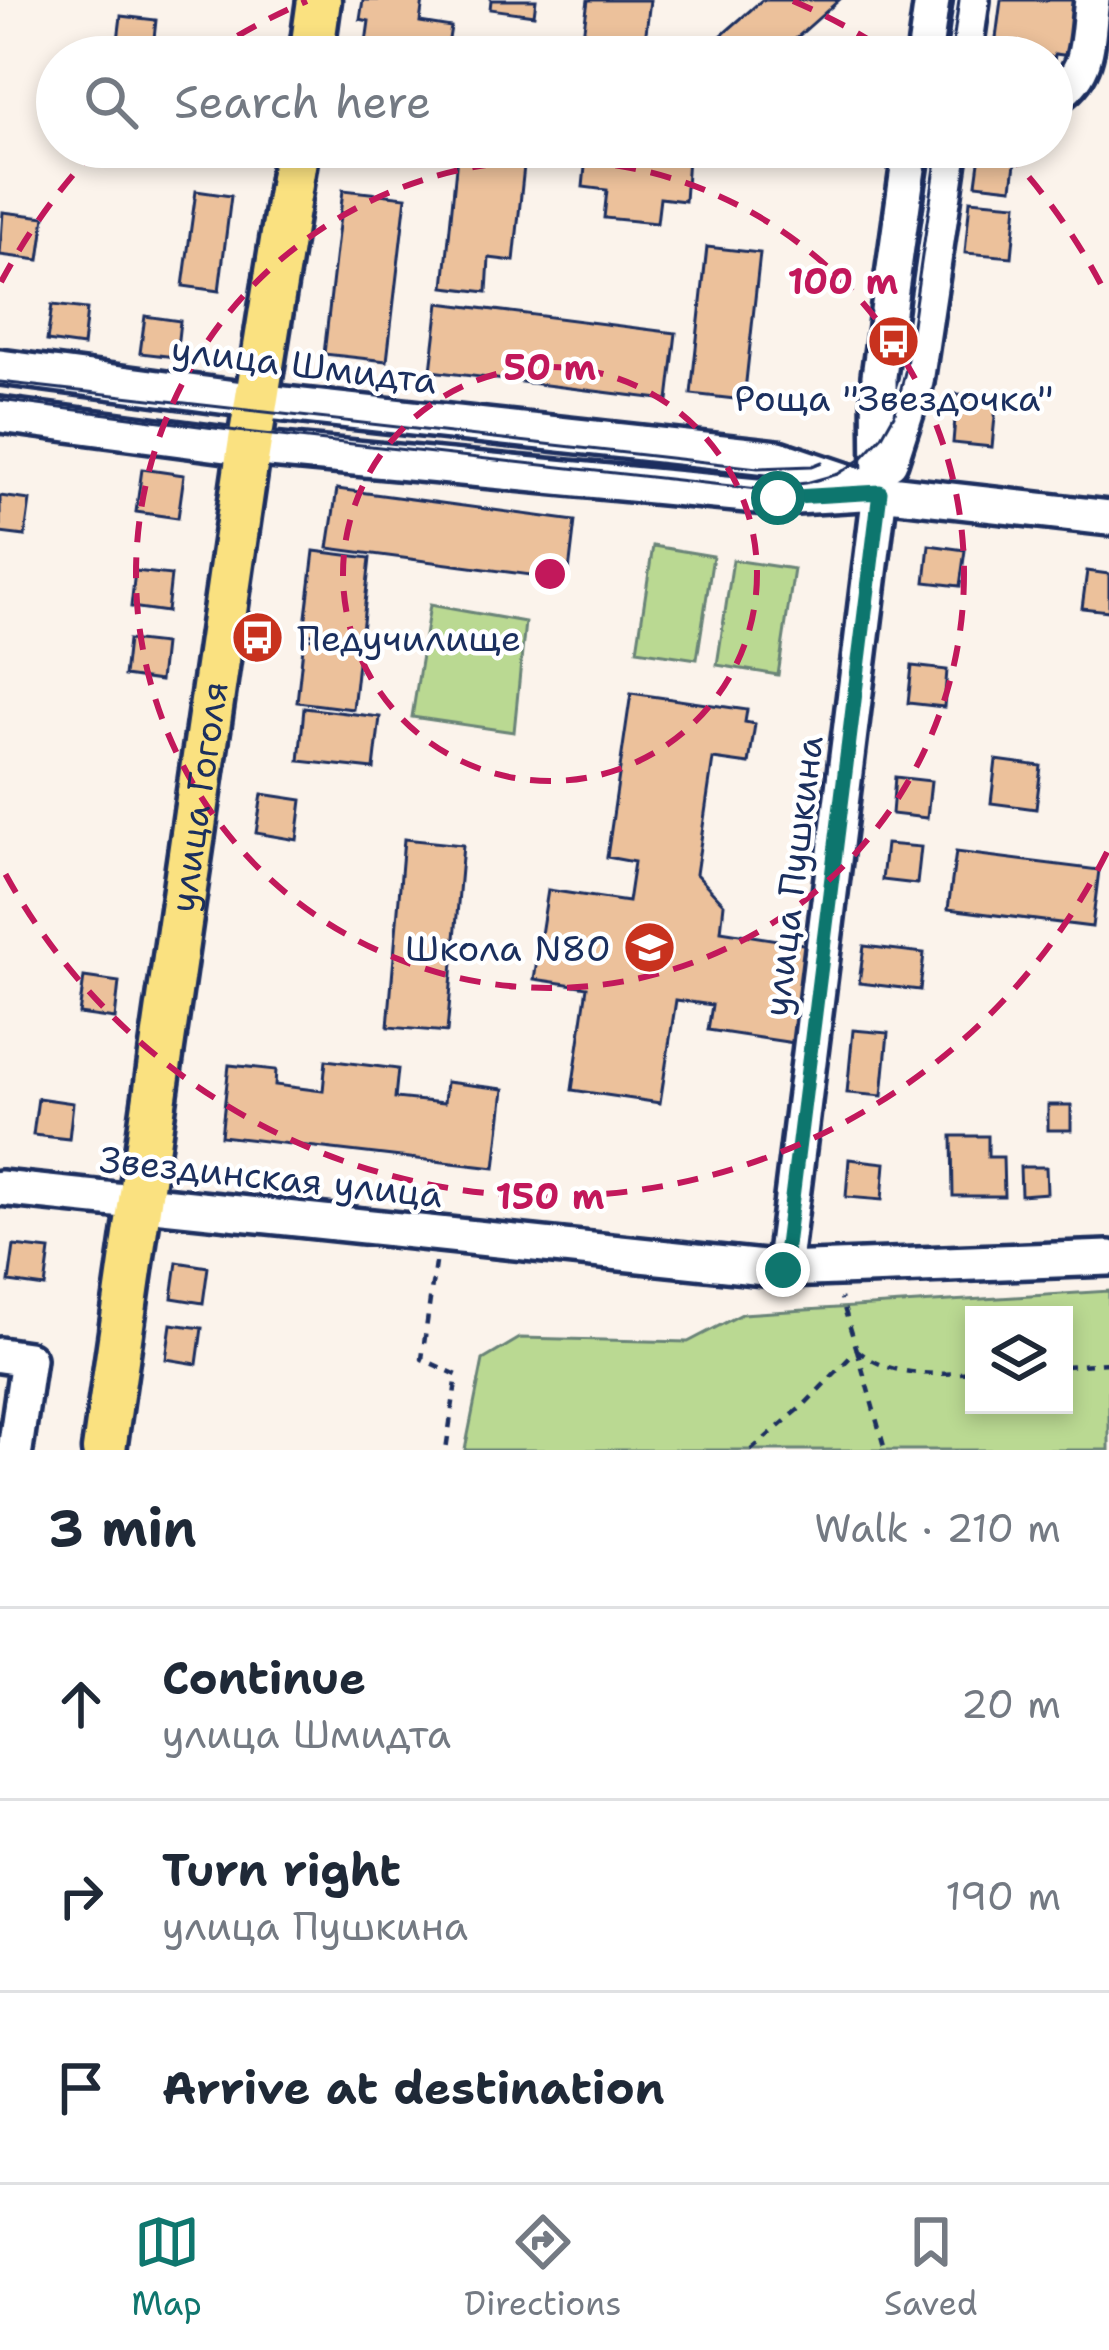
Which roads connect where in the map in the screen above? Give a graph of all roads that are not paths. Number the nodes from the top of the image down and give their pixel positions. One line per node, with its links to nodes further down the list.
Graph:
1 (319, 0): 5 (main road)
2 (932, 0): 6 (street)
3 (973, 0): 7 (street)
4 (1092, 0): 8 (street)
5 (313, 36)
6 (927, 36)
7 (967, 36)
8 (1073, 83)
9 (294, 168): 13 (main road, улица Гоголя)
10 (908, 168): 16 (street, улица Пушкина)
11 (948, 168): 16 (street, улица Пушкина)
12 (0, 368): 13 (street, улица Шмидта)
13 (259, 401): 15 (main road, улица Гоголя); 16 (street, улица Шмидта)
14 (0, 415): 15 (street, улица Шмидта)
15 (250, 448): 16 (street, улица Шмидта); 19 (main road, улица Гоголя)
16 (880, 492): 17 (street, улица Шмидта); 21 (street, улица Пушкина)
17 (1109, 518)
18 (0, 1188): 19 (street, Звездинская улица)
19 (139, 1202): 21 (street, Звездинская улица); 24 (main road, улица Гоголя)
20 (1109, 1258): 21 (street, Звездинская улица)
21 (783, 1270)
22 (0, 1355): 23 (street)
23 (15, 1450)
24 (104, 1450)

